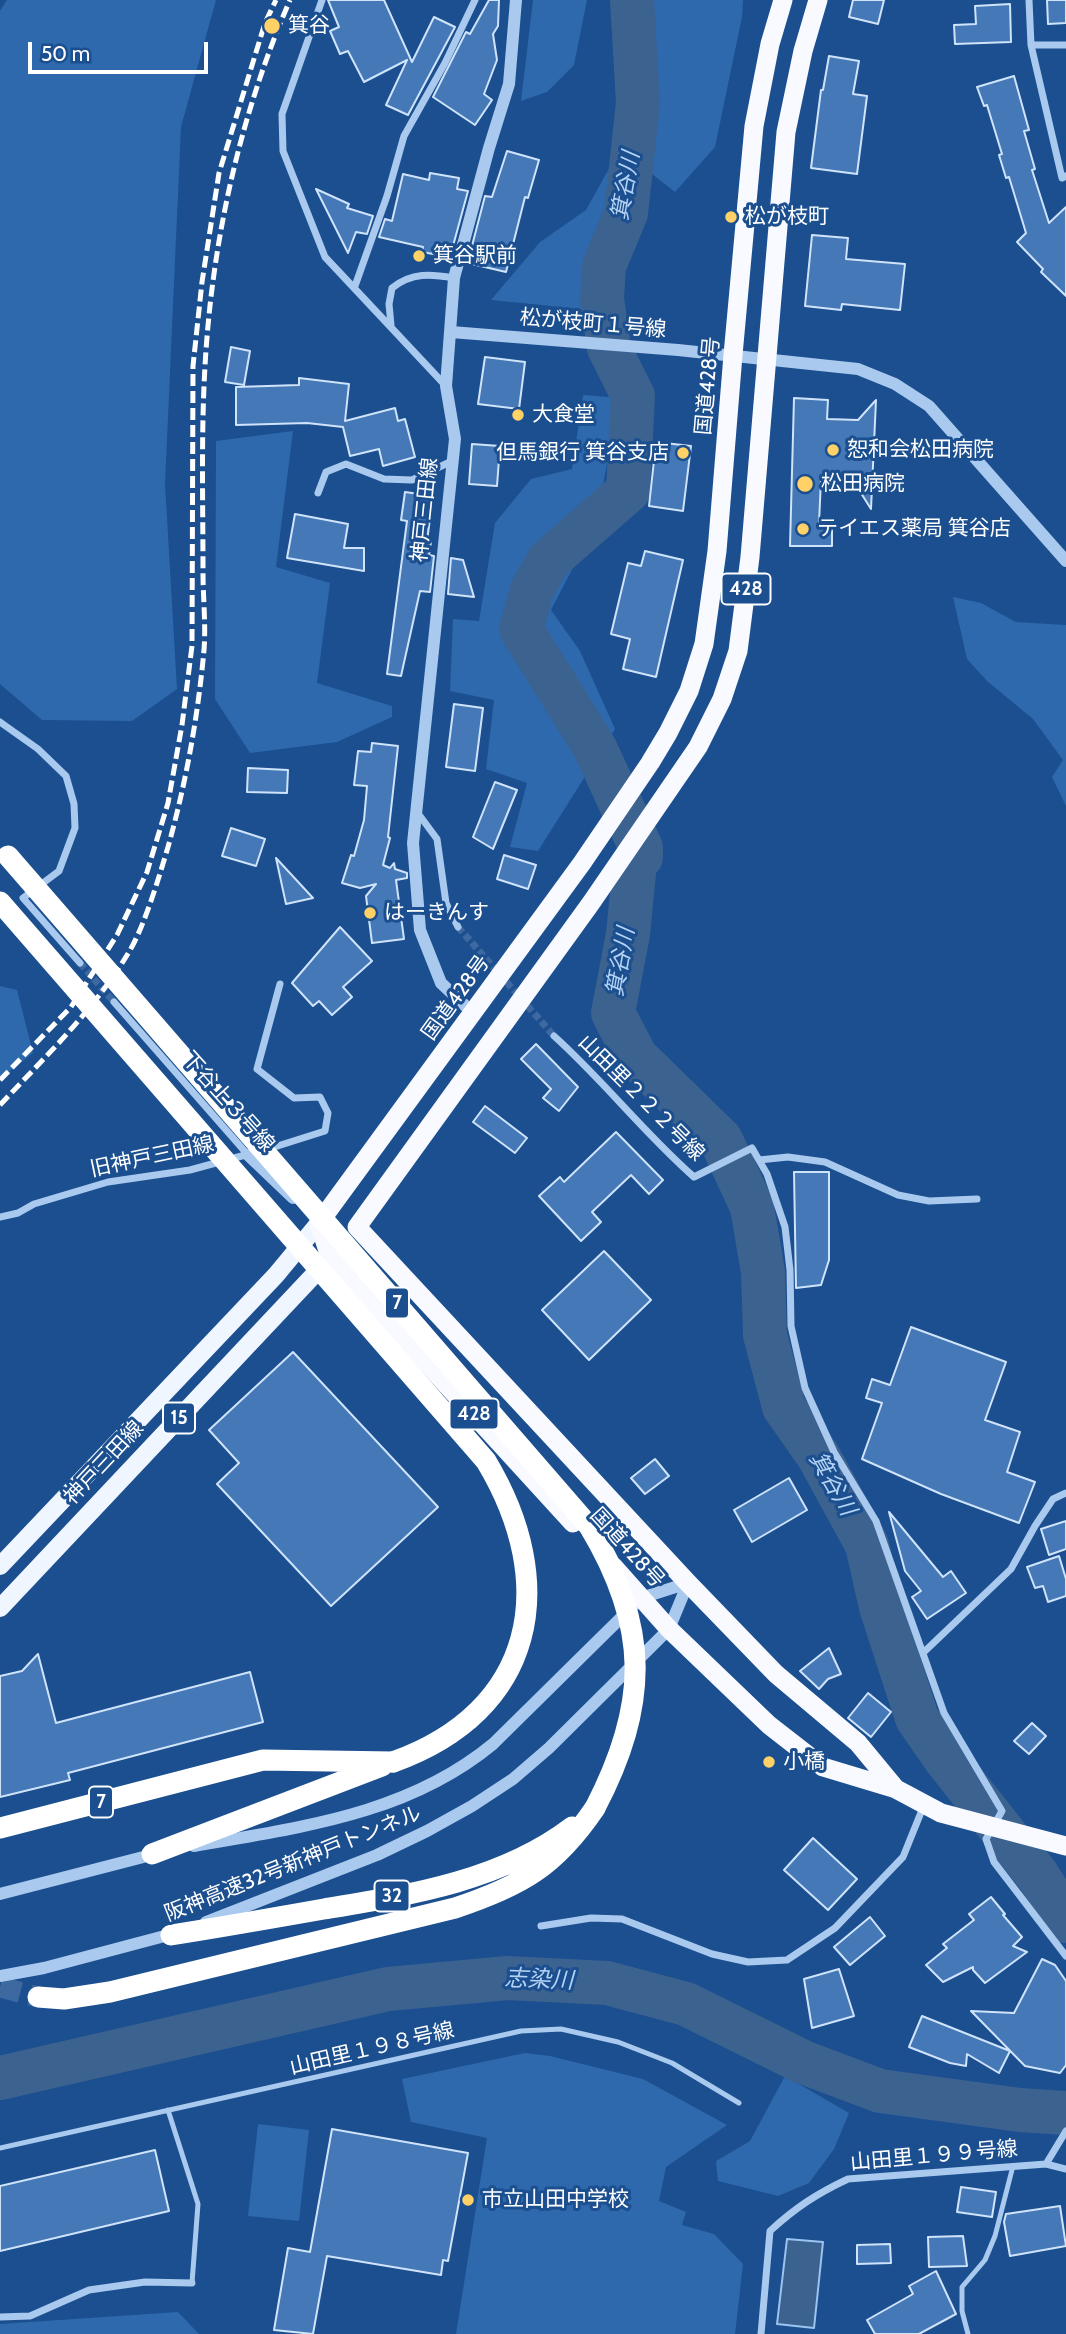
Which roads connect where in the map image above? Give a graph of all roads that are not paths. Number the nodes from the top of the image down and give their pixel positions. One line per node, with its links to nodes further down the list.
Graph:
1 (322, 0): 11 (street)
2 (475, 0): 11 (street)
3 (516, 0): 10 (street, 神戸三田線)
4 (783, 0): 14 (highway, 国道428号 / 428)
5 (818, 0): 15 (highway, 428)
6 (1029, 0): 7 (street)
7 (1031, 45): 8 (street); 9 (street)
8 (1066, 45)
9 (1066, 176)
10 (454, 278): 12 (street); 13 (street, 神戸三田線)
11 (355, 286): 12 (street)
12 (391, 326): 16 (street)
13 (451, 332): 14 (street, 松が枝町１号線); 16 (street, 神戸三田線)
14 (733, 355): 15 (street, 松が枝町１号線); 30 (highway, 国道428号 / 428)
15 (767, 358): 19 (street); 37 (highway, 428)
16 (446, 386): 17 (street, 神戸三田線)
17 (453, 461): 18 (street); 21 (street, 神戸三田線)
18 (318, 493)
19 (1066, 561)
20 (0, 722): 23 (street)
21 (416, 810): 26 (street); 30 (street, 神戸三田線)
22 (4, 852): 49 (highway, 7, bridge)
23 (23, 898): 25 (street); 27 (street)
24 (0, 902): 46 (highway, 7, bridge)
25 (0, 915)
26 (458, 927)
27 (80, 963)
28 (280, 984): 32 (street, 旧神戸三田線)
29 (114, 1002): 32 (street, 下谷上３号線)
30 (473, 1013): 36 (highway, 国道428号 / 428)
31 (554, 1036): 33 (street, 山田里２２２号線)
32 (247, 1154): 35 (street, 旧神戸三田線); 36 (street, 下谷上３号線)
33 (759, 1160): 34 (street); 45 (street)
34 (977, 1199)
35 (0, 1217)
36 (319, 1223): 37 (street); 38 (highway, 国道428号 / 428); 40 (main road, 神戸三田線 / 15)
37 (357, 1227): 38 (main road, 神戸三田線 / 15); 41 (highway, 国道428号 / 428)
38 (330, 1256): 42 (highway, 国道428号 / 428); 43 (main road, 神戸三田線 / 15)
39 (1066, 1493): 45 (street)
40 (0, 1566)
41 (688, 1583): 42 (street, 阪神高速32号新神戸トンネル); 44 (street, 阪神高速32号新神戸トンネル / 32); 47 (highway, 国道428号 / 428)
42 (641, 1598): 44 (highway, 国道428号 / 428); 53 (street, 阪神高速32号新神戸トンネル)
43 (0, 1608)
44 (669, 1629): 47 (highway, 国道428号 / 428); 56 (street, 阪神高速32号新神戸トンネル / 32)
45 (923, 1652): 50 (street)
46 (393, 1762): 51 (highway, 7); 53 (highway, 7)
47 (896, 1789): 48 (highway, 国道428号 / 428)
48 (924, 1804): 50 (highway, 国道428号 / 428); 55 (street)
49 (595, 1808): 56 (highway, 32); 59 (highway)
50 (990, 1825): 52 (highway, 国道428号 / 428); 57 (street)
51 (0, 1828)
52 (1066, 1845)
53 (152, 1854): 54 (street, 阪神高速32号新神戸トンネル)
54 (0, 1894)
55 (541, 1926)
56 (171, 1935): 58 (street, 阪神高速32号新神戸トンネル / 32)
57 (1066, 1956)
58 (0, 1976)
59 (38, 1997)
60 (739, 2103): 61 (lane, 山田里１９８号線)
61 (168, 2110): 63 (lane, 山田里１９８号線); 67 (lane)
62 (1066, 2130): 64 (street)
63 (0, 2148)
64 (1047, 2161): 65 (street, 山田里１９９号線); 66 (street, 山田里１９９号線)
65 (1013, 2166): 69 (street, 山田里１９９号線); 70 (lane)
66 (1066, 2169)
67 (192, 2283): 68 (street)
68 (0, 2317)
69 (761, 2334)
70 (968, 2334)

